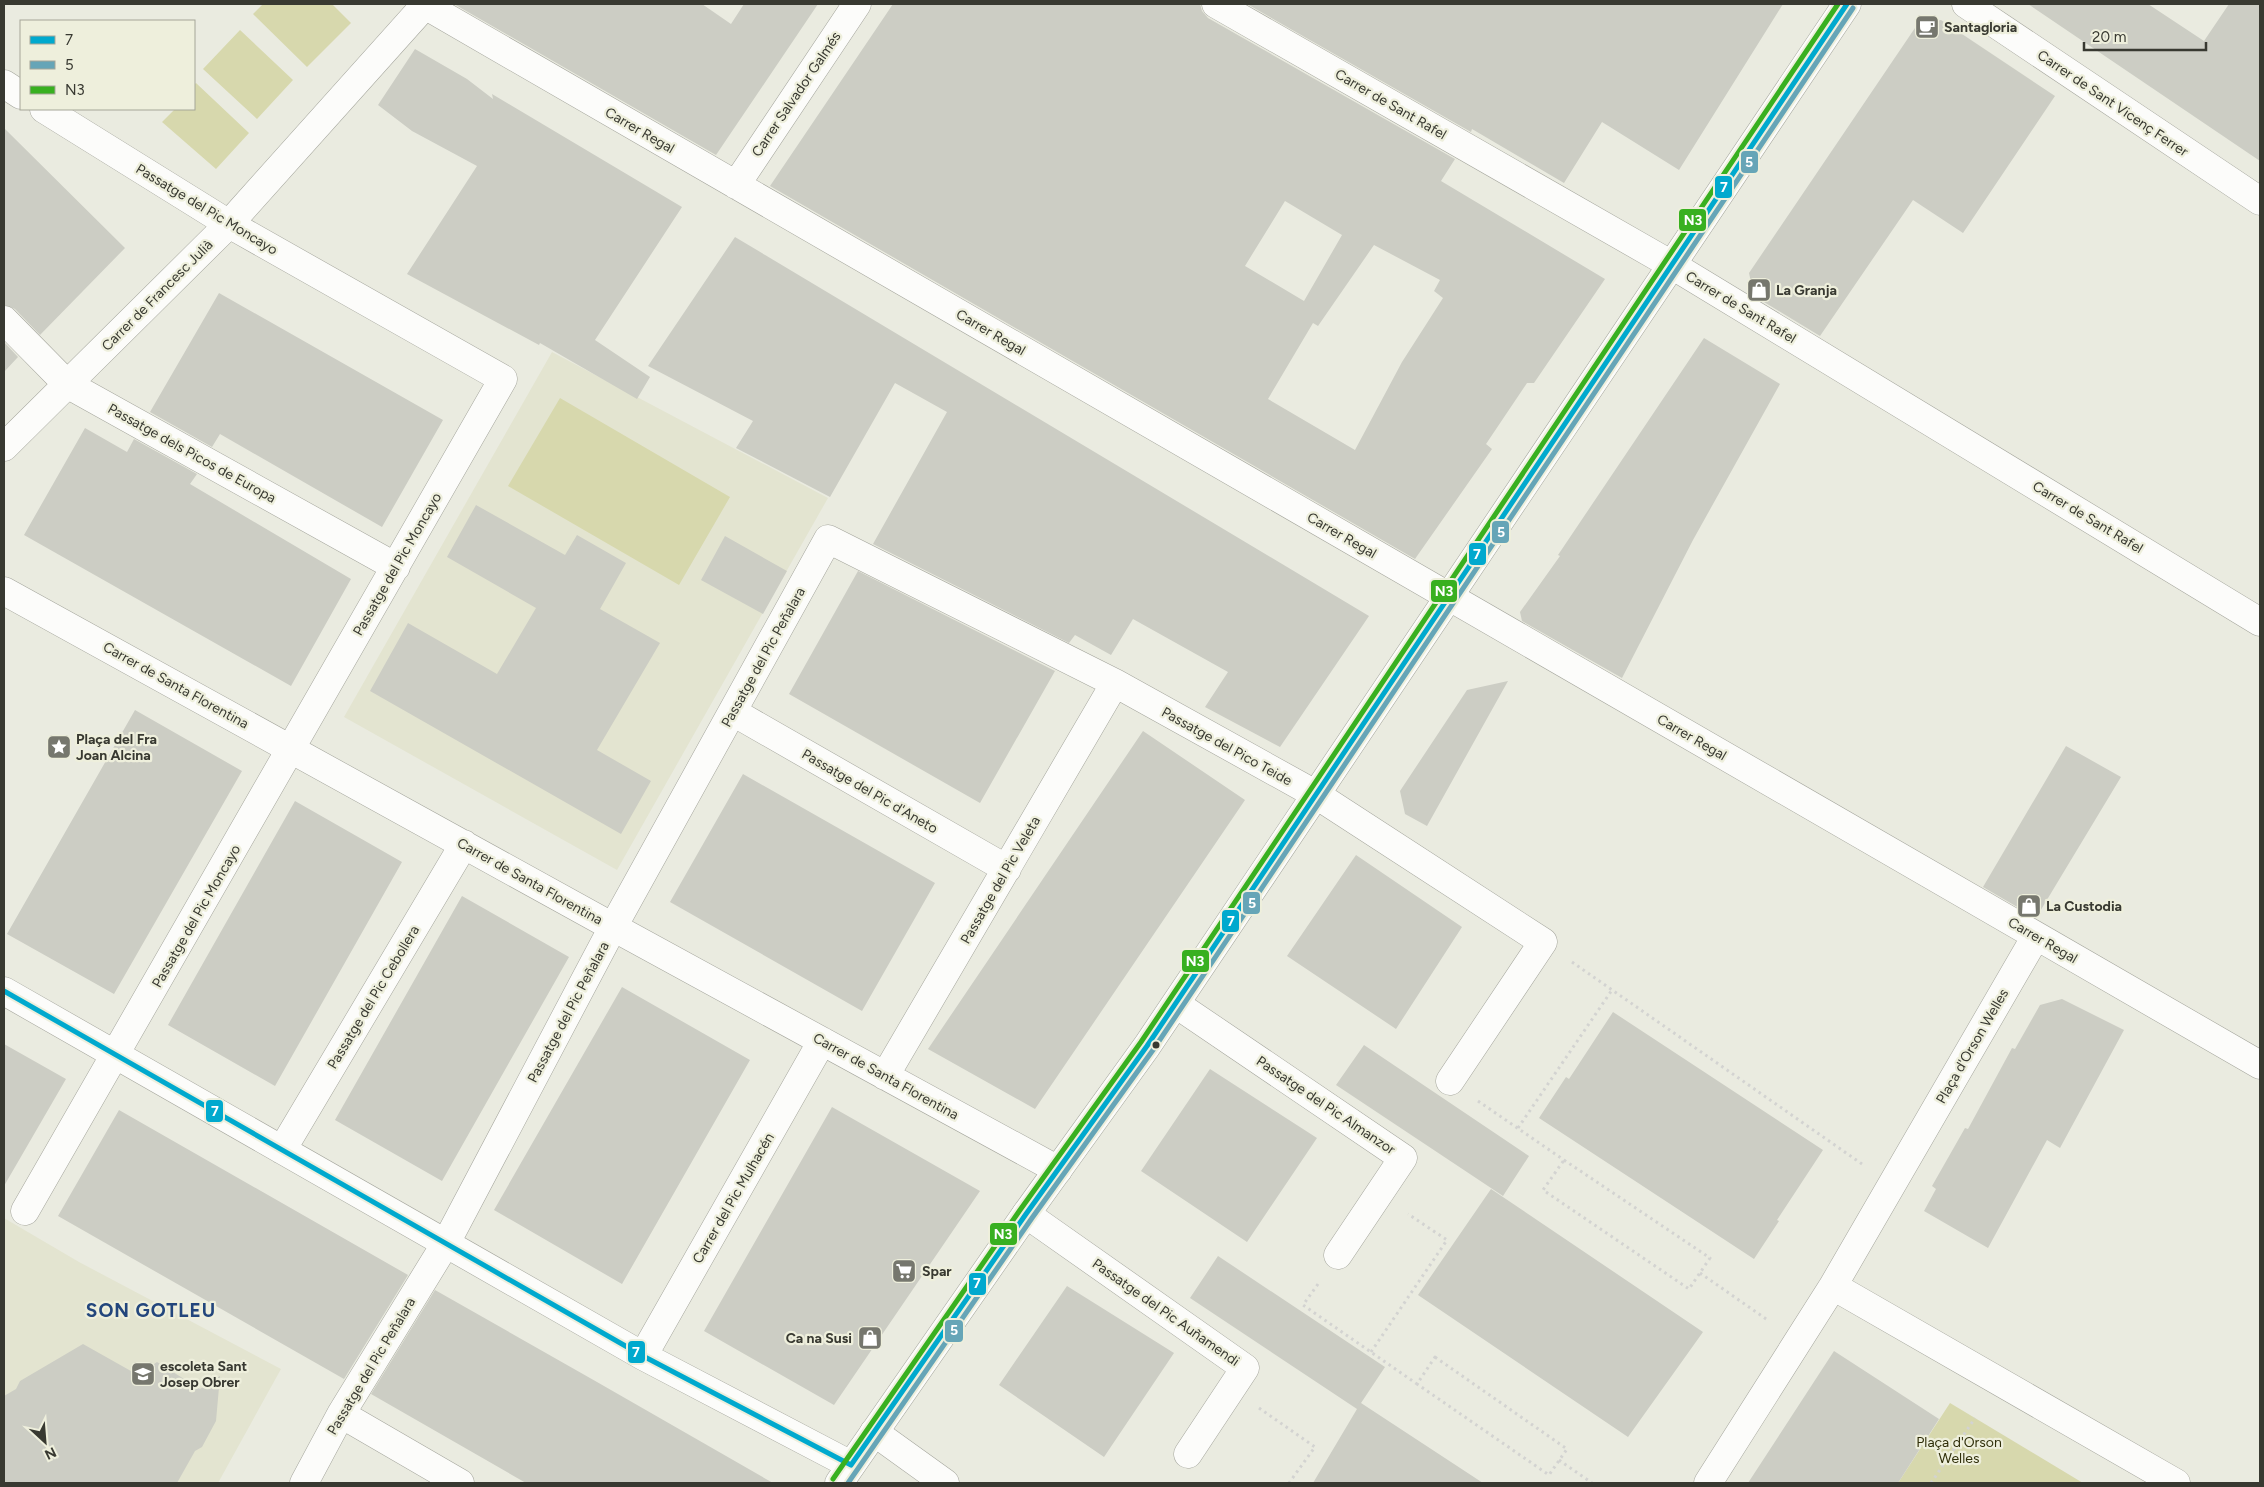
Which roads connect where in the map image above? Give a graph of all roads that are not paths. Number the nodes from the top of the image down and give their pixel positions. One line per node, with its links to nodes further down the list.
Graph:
1 (424, 4): 9 (street, Carrer Regal); 11 (street, Carrer de Francesc Julià)
2 (857, 4): 9 (street, Carrer Salvador Galmés)
3 (1216, 4): 12 (street, Carrer de Sant Rafel)
4 (1847, 4): 12 (street)
5 (1966, 4): 10 (street, Carrer de Sant Vicenç Ferrer)
6 (4, 84): 7 (street)
7 (20, 94)
8 (46, 110): 11 (street, Passatge del Pic Moncayo)
9 (736, 185): 19 (street, Carrer Regal)
10 (2260, 202)
11 (229, 224): 14 (street, Carrer de Francesc Julià); 17 (street, Passatge del Pic Moncayo)
12 (1672, 265): 19 (street); 20 (street, Carrer de Sant Rafel)
13 (4, 320): 14 (street, Passatge dels Picos de Europa)
14 (67, 384): 15 (street, Carrer de Francesc Julià); 17 (street, Passatge dels Picos de Europa)
15 (4, 447)
16 (828, 539): 21 (street, Passatge del Pico Teide); 22 (street, Passatge del Pic Peñalara)
17 (396, 567): 23 (street, Passatge del Pic Moncayo)
18 (4, 591): 23 (street, Carrer de Santa Florentina)
19 (1448, 596): 24 (street); 28 (street, Carrer Regal)
20 (2260, 622)
21 (1115, 684): 24 (street, Passatge del Pico Teide); 26 (street, Passatge del Pic Veleta)
22 (733, 712): 26 (street, Passatge del Pic d'Aneto); 27 (street, Passatge del Pic Peñalara)
23 (291, 749): 25 (street, Carrer de Santa Florentina); 32 (street, Passatge del Pic Moncayo)
24 (1314, 794): 30 (street); 35 (street, Passatge del Pico Teide)
25 (464, 844): 27 (street, Carrer de Santa Florentina); 36 (street, Passatge del Pic Cebollera)
26 (1007, 869): 34 (street, Passatge del Pic Veleta)
27 (613, 927): 31 (street, Carrer de Santa Florentina); 40 (street, Passatge del Pic Peñalara)
28 (2036, 936): 33 (street, Carrer Regal); 42 (street, Plaça d'Orson Welles)
29 (4, 991): 32 (street)
30 (1176, 1004): 37 (street); 41 (street, Passatge del Pic Almanzor)
31 (822, 1041): 34 (street, Carrer de Santa Florentina); 43 (street, Carrer del Pic Mulhacén)
32 (116, 1055): 36 (street); 38 (street, Passatge del Pic Moncayo)
33 (2260, 1066)
34 (885, 1076): 37 (street, Carrer de Santa Florentina)
35 (1450, 1081)
36 (282, 1150): 40 (street)
37 (1058, 1170): 39 (street)
38 (25, 1211)
39 (1026, 1214): 45 (street); 46 (street, Passatge del Pic Auñamendi)
40 (446, 1243): 43 (street); 44 (street, Passatge del Pic Peñalara)
41 (1338, 1255)
42 (1833, 1286): 51 (street, Plaça d'Orson Welles); 52 (street)
43 (643, 1356): 47 (street)
44 (341, 1414): 48 (street, Passatge del Pic Peñalara); 49 (street)
45 (874, 1432): 47 (street); 50 (street)
46 (1188, 1454)
47 (845, 1474)
48 (304, 1483)
49 (460, 1483)
50 (945, 1483)
51 (1708, 1483)
52 (2176, 1483)

